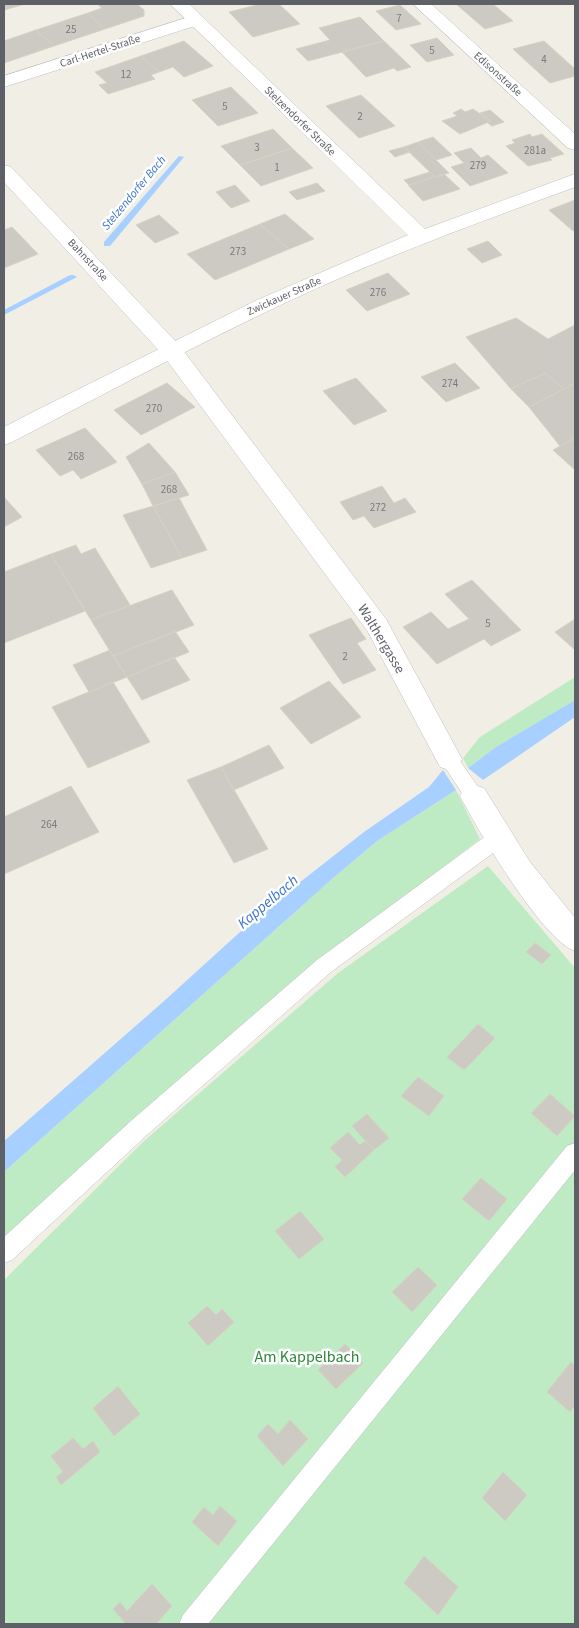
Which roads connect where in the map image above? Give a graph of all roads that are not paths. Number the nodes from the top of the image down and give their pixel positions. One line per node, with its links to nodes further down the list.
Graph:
1 (179, 4): 3 (street, Stelzendorfer Straße)
2 (420, 4): 5 (street, Edisonstraße)
3 (195, 20): 4 (street, Carl-Hertel-Straße); 8 (street, Stelzendorfer Straße)
4 (4, 82)
5 (575, 144)
6 (4, 171): 9 (street, Bahnstraße)
7 (575, 180): 8 (street, Zwickauer Straße)
8 (422, 237): 9 (street, Zwickauer Straße)
9 (171, 350): 10 (street, Zwickauer Straße); 11 (street, Walthergasse)
10 (4, 437)
11 (449, 758): 12 (lane, Walthergasse)
12 (474, 796): 13 (street, Walthergasse)
13 (497, 839): 14 (street, Walthergasse); 16 (lane)
14 (575, 938)
15 (575, 1153): 17 (lane)
16 (4, 1252)
17 (192, 1624)

